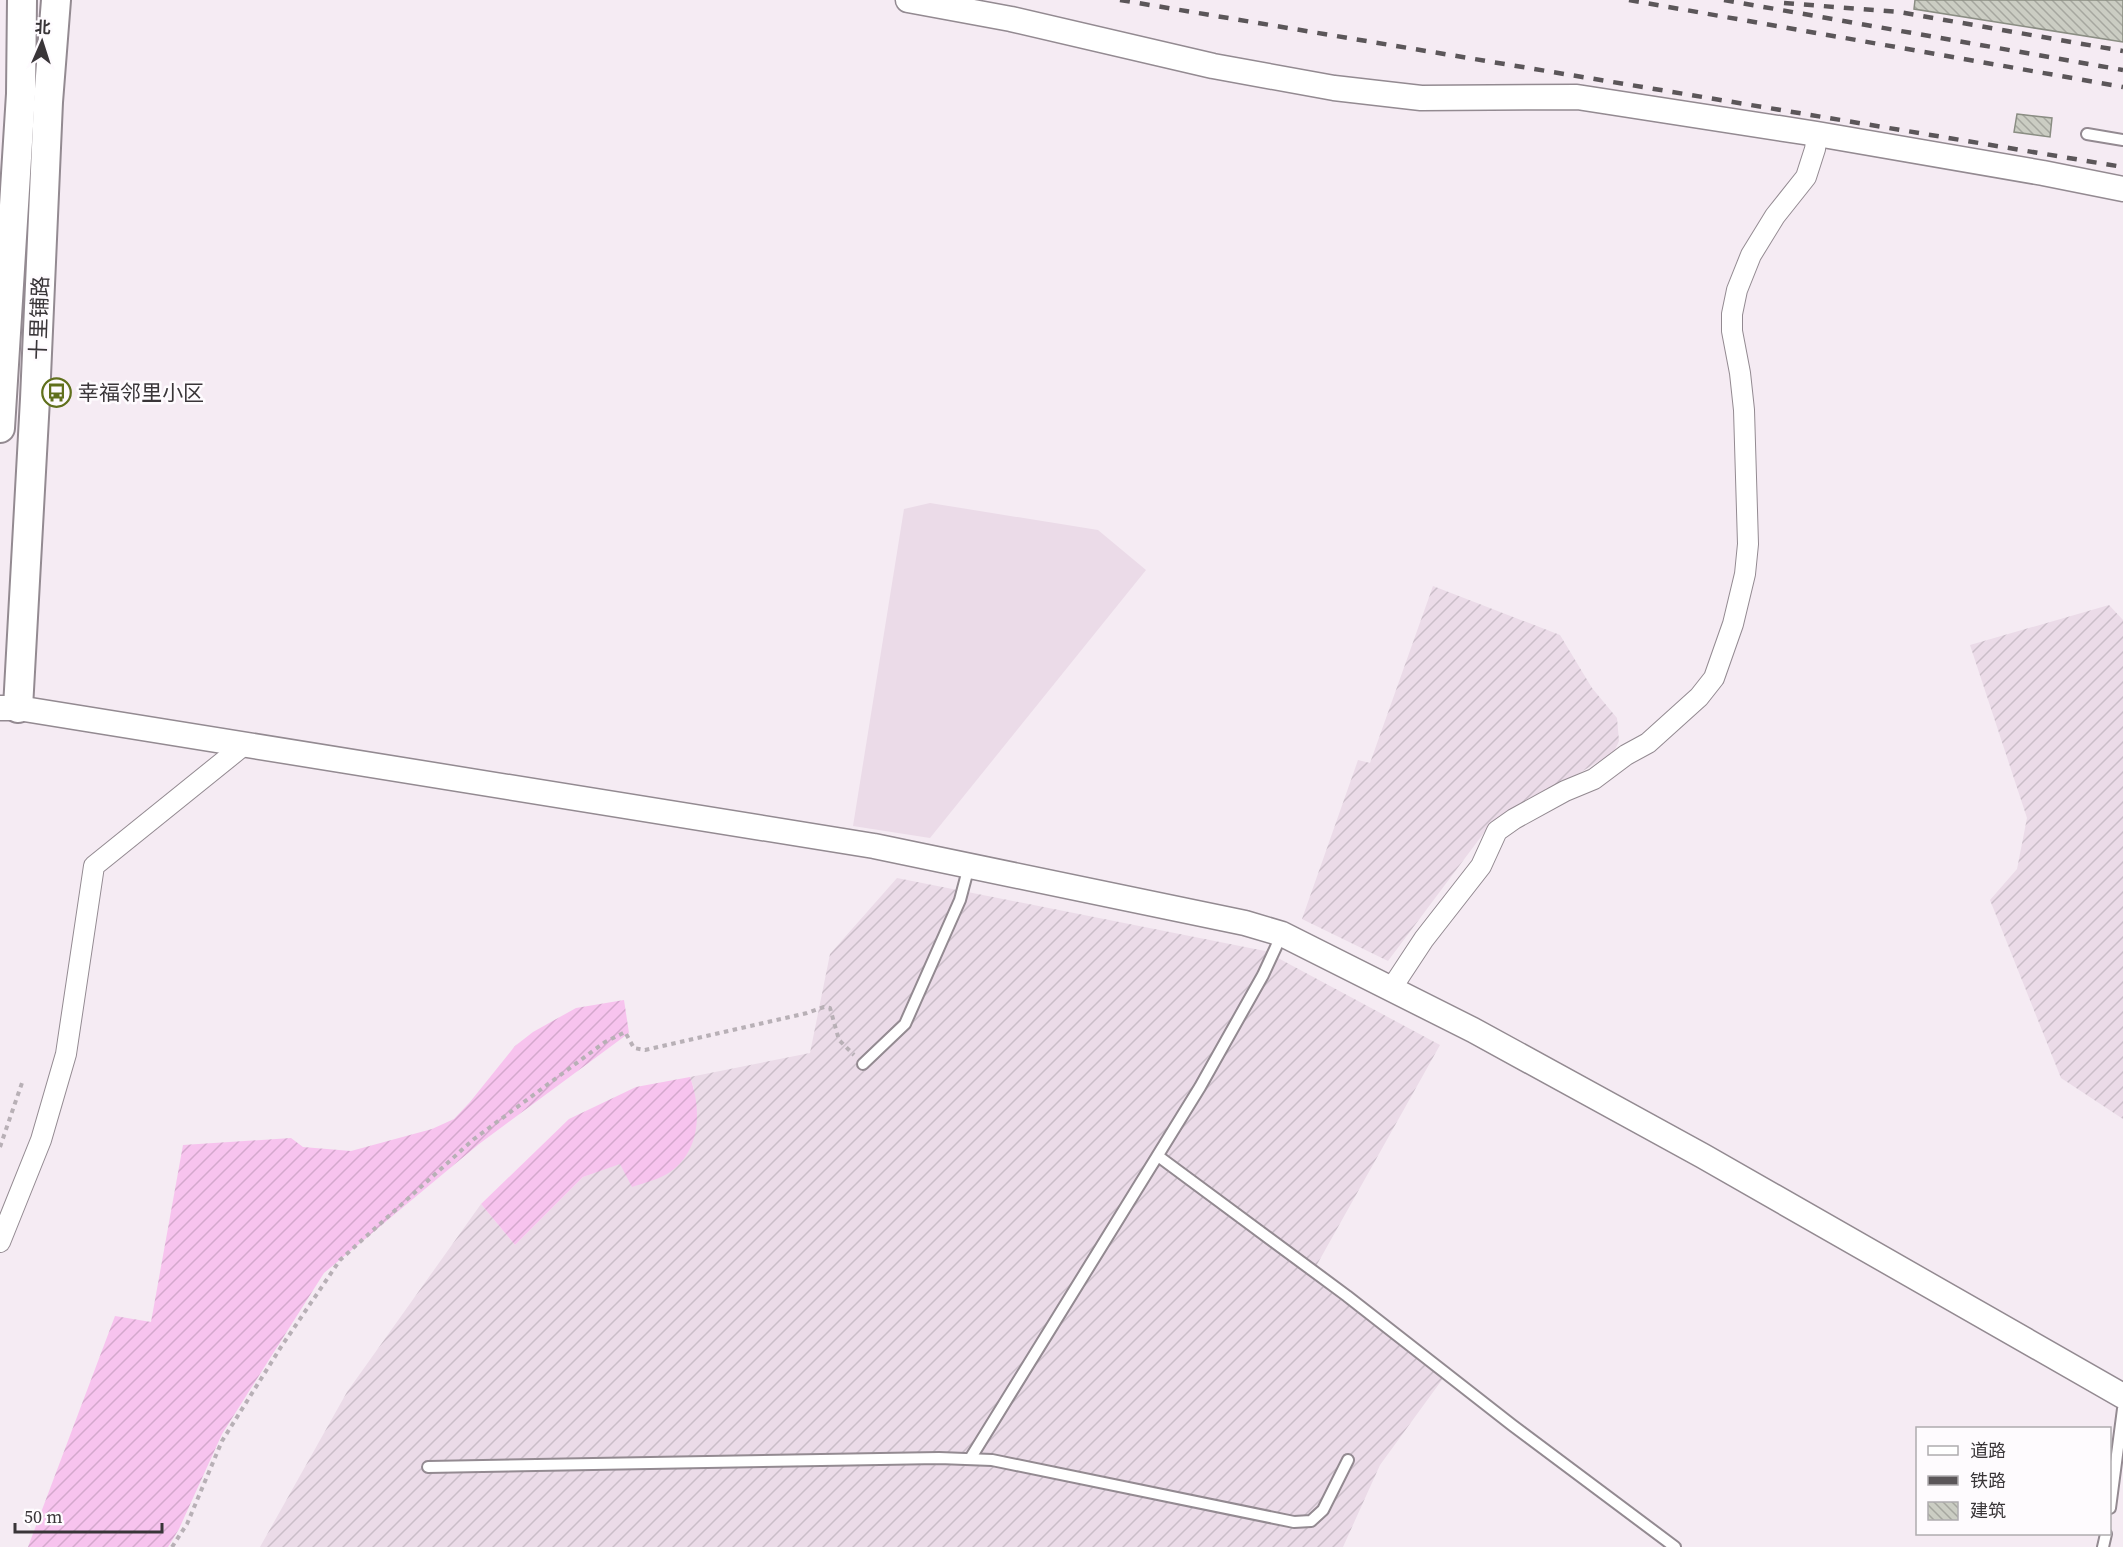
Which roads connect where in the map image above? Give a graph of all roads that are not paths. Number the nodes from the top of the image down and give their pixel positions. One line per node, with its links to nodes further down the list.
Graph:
1 (22, 0): 8 (main road, 十里铺路)
2 (56, 0): 9 (main road, 十里铺路)
3 (908, 0): 4 (street)
4 (1817, 134): 7 (street); 15 (street)
5 (2087, 134): 6 (lane)
6 (2123, 140)
7 (2123, 189)
8 (2, 397): 9 (main road); 10 (main road, 十里铺路)
9 (35, 399): 11 (main road, 十里铺路)
10 (0, 428)
11 (9, 708): 12 (street)
12 (244, 745): 13 (street); 18 (street)
13 (969, 866): 14 (street); 16 (lane)
14 (1282, 934): 15 (street); 17 (lane)
15 (1391, 989): 19 (street)
16 (863, 1064)
17 (1158, 1156): 21 (lane); 25 (lane)
18 (0, 1242)
19 (2123, 1396)
20 (2123, 1409): 24 (lane)
21 (970, 1460): 22 (lane); 23 (lane)
22 (1348, 1460)
23 (428, 1467)
24 (2111, 1494)
25 (1675, 1547)

